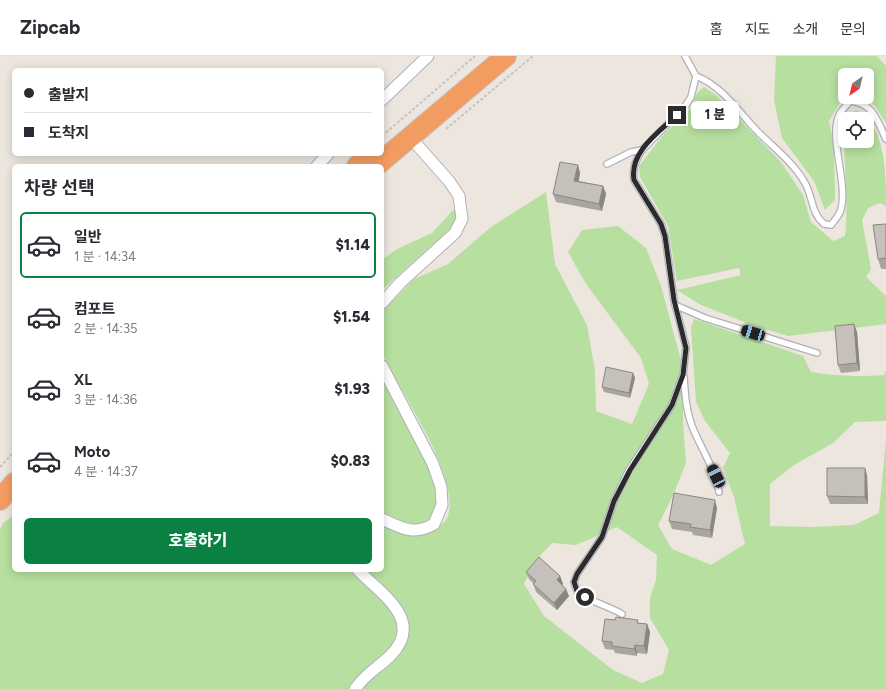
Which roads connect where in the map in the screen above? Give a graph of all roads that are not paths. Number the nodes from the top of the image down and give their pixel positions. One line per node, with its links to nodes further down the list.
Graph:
1 (428, 56): 6 (street)
2 (488, 56): 9 (highway)
3 (506, 56): 7 (highway)
4 (685, 56): 5 (lane)
5 (696, 76): 8 (lane); 10 (lane)
6 (384, 98)
7 (410, 137): 15 (highway); 17 (street)
8 (886, 139)
9 (384, 142)
10 (642, 150): 16 (lane); 18 (lane)
11 (326, 156): 13 (street)
12 (369, 156): 14 (highway)
13 (319, 164)
14 (359, 164)
15 (378, 164)
16 (607, 164)
17 (384, 301)
18 (675, 305): 19 (lane); 21 (lane)
19 (817, 353)
20 (384, 370): 27 (street)
21 (683, 375): 25 (lane); 29 (lane)
22 (12, 471): 23 (highway)
23 (0, 485)
24 (12, 485): 26 (highway)
25 (719, 492)
26 (0, 500)
27 (384, 520)
28 (360, 572): 30 (street)
29 (622, 614)
30 (355, 689)

